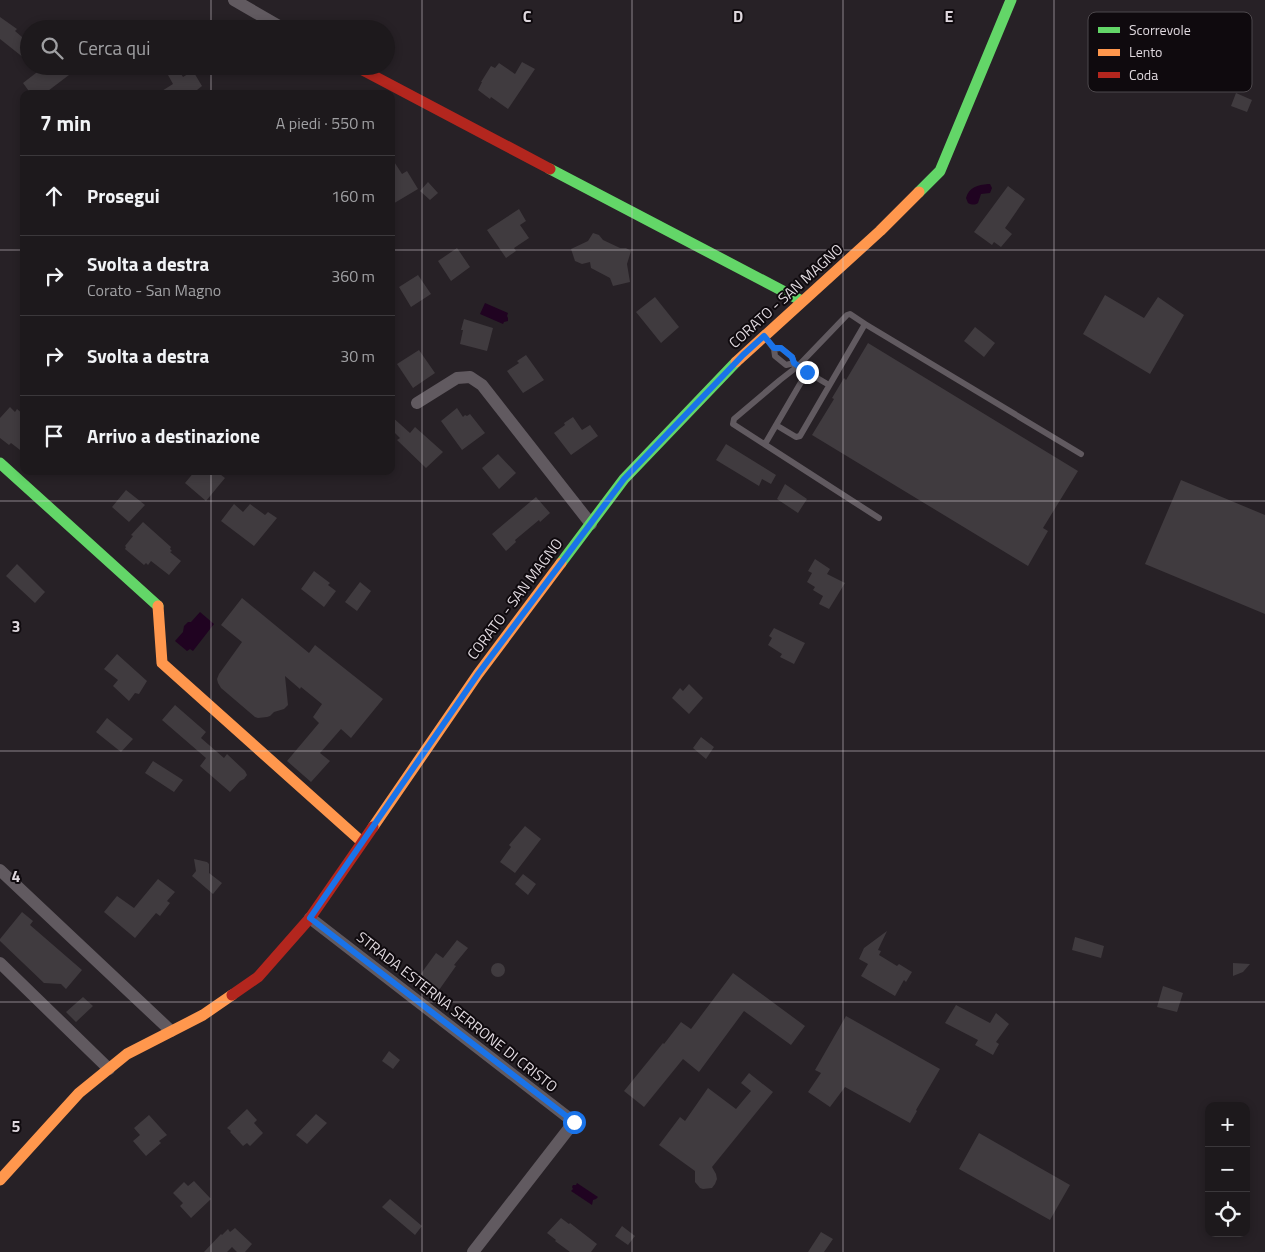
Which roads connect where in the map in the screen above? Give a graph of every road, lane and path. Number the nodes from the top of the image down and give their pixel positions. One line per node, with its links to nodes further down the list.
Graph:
1 (234, 0): 3 (street)
2 (1011, 0): 5 (main road, CORATO - SAN MAGNO)
3 (268, 20)
4 (372, 75): 5 (main road)
5 (802, 301): 7 (main road, CORATO - SAN MAGNO)
6 (865, 324): 8 (lane); 10 (lane); 14 (lane)
7 (764, 336): 8 (lane); 17 (main road, CORATO - SAN MAGNO)
8 (796, 365): 9 (lane); 13 (lane)
9 (807, 372): 10 (lane); 12 (lane)
10 (829, 385): 12 (lane)
11 (417, 403): 17 (street)
12 (776, 425): 13 (lane)
13 (765, 444): 16 (lane)
14 (1081, 454)
15 (0, 463): 18 (main road)
16 (879, 518)
17 (591, 524): 18 (main road, CORATO - SAN MAGNO)
18 (362, 842): 20 (main road, CORATO - SAN MAGNO)
19 (0, 870): 22 (street)
20 (310, 918): 22 (main road, CORATO - SAN MAGNO); 25 (street, STRADA ESTERNA SERRONE DI CRISTO)
21 (0, 963): 23 (street)
22 (171, 1031): 23 (main road, CORATO - SAN MAGNO)
23 (108, 1069): 24 (main road, CORATO - SAN MAGNO)
24 (2, 1175)
25 (473, 1252)

